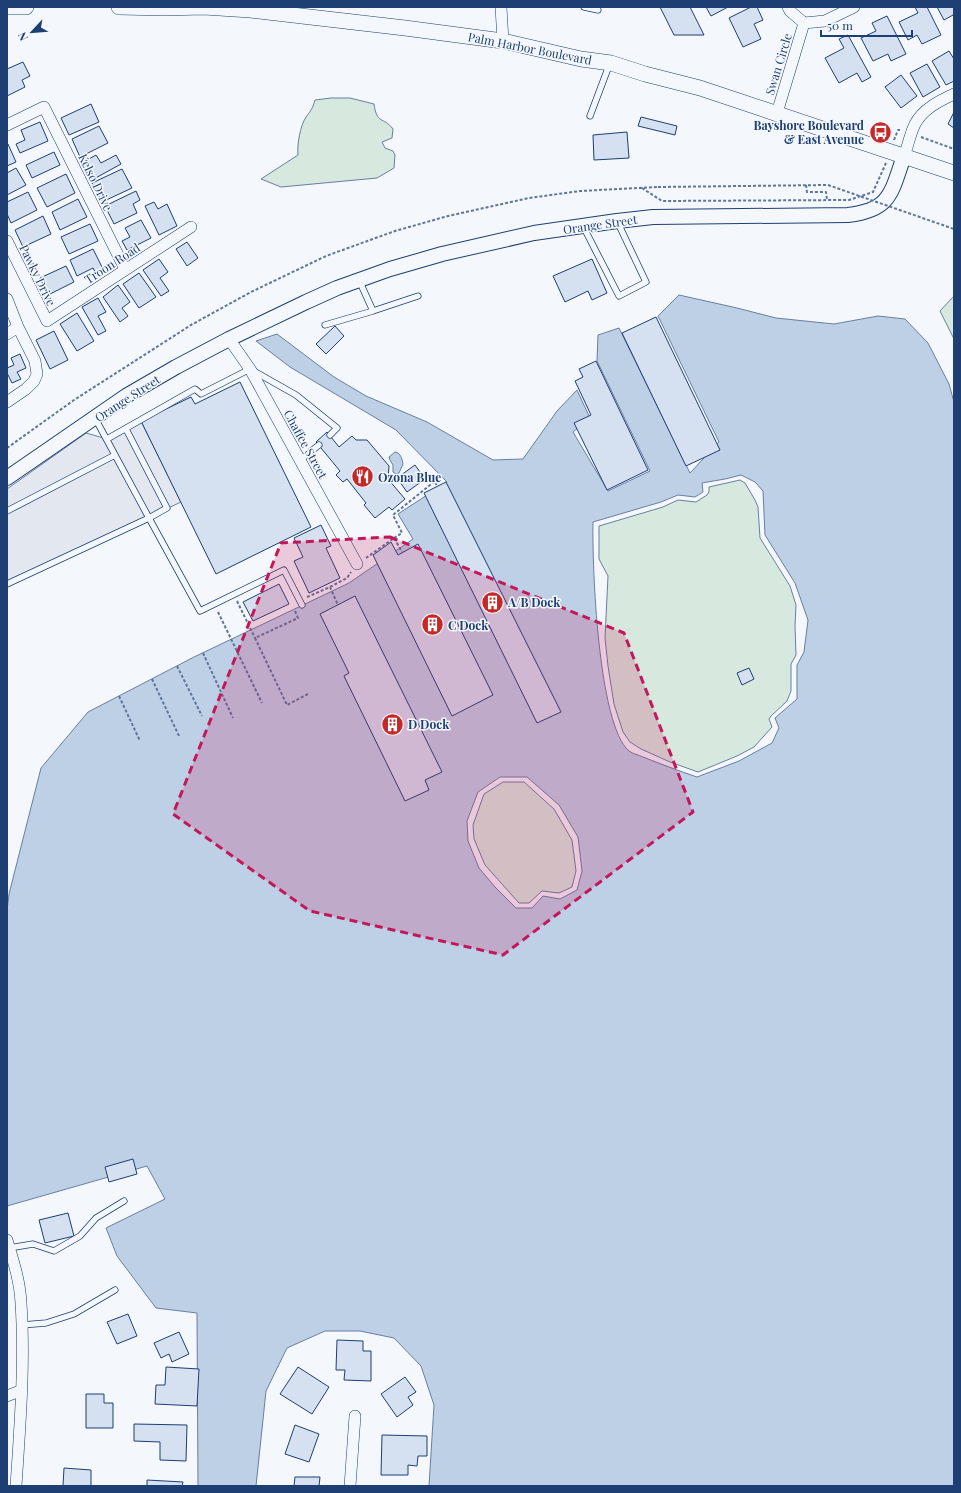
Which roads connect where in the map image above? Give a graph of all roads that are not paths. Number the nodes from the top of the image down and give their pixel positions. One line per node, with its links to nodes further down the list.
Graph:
1 (7, 7): 2 (main road)
2 (26, 7)
3 (119, 7): 8 (main road, Palm Harbor Boulevard)
4 (501, 7): 11 (street)
5 (584, 7): 9 (lane)
6 (788, 7): 10 (street, Swan Circle)
7 (854, 7): 10 (street, Swan Circle)
8 (250, 9): 11 (main road, Palm Harbor Boulevard)
9 (598, 10)
10 (804, 23): 14 (street, Swan Circle)
11 (503, 41): 12 (main road, Palm Harbor Boulevard)
12 (611, 63): 14 (main road, Palm Harbor Boulevard); 15 (lane)
13 (954, 94): 17 (street)
14 (777, 113): 17 (main road, Palm Harbor Boulevard)
15 (590, 116)
16 (7, 125): 23 (street, Kelso Drive)
17 (904, 156): 18 (main road, Palm Harbor Boulevard); 19 (street, Orange Street)
18 (954, 172)
19 (617, 221): 20 (street, Orange Street); 20 (lane)
20 (583, 225): 24 (street, Orange Street)
21 (192, 227): 23 (street, Troon Road)
22 (8, 244): 28 (street, Pawky Drive)
23 (125, 269): 28 (street, Troon Road)
24 (358, 280): 27 (lane); 32 (street, Orange Street)
25 (418, 296): 27 (lane)
26 (7, 299): 30 (street)
27 (373, 312): 29 (lane)
28 (47, 321)
29 (325, 325)
30 (18, 327): 31 (street); 34 (street)
31 (7, 334)
32 (229, 339): 33 (street, Chaffee Street); 35 (street, Orange Street)
33 (250, 370): 36 (lane); 37 (lane); 41 (street, Chaffee Street)
34 (7, 402)
35 (95, 418): 38 (lane); 42 (street, Orange Street)
36 (126, 429): 38 (lane); 44 (lane)
37 (330, 435)
38 (107, 439): 40 (lane)
39 (319, 445): 41 (lane)
40 (115, 455): 43 (lane); 44 (lane)
41 (300, 460): 45 (street, Chaffee Street)
42 (7, 478)
43 (7, 511)
44 (149, 518): 46 (lane); 47 (lane)
45 (357, 564)
46 (7, 584)
47 (302, 606)
48 (124, 1201): 49 (lane)
49 (8, 1244): 51 (street)
50 (115, 1290): 51 (lane)
51 (21, 1325): 52 (street)
52 (22, 1390): 53 (street); 55 (street)
53 (7, 1396)
54 (355, 1416): 56 (street)
55 (16, 1486)
56 (350, 1486)

